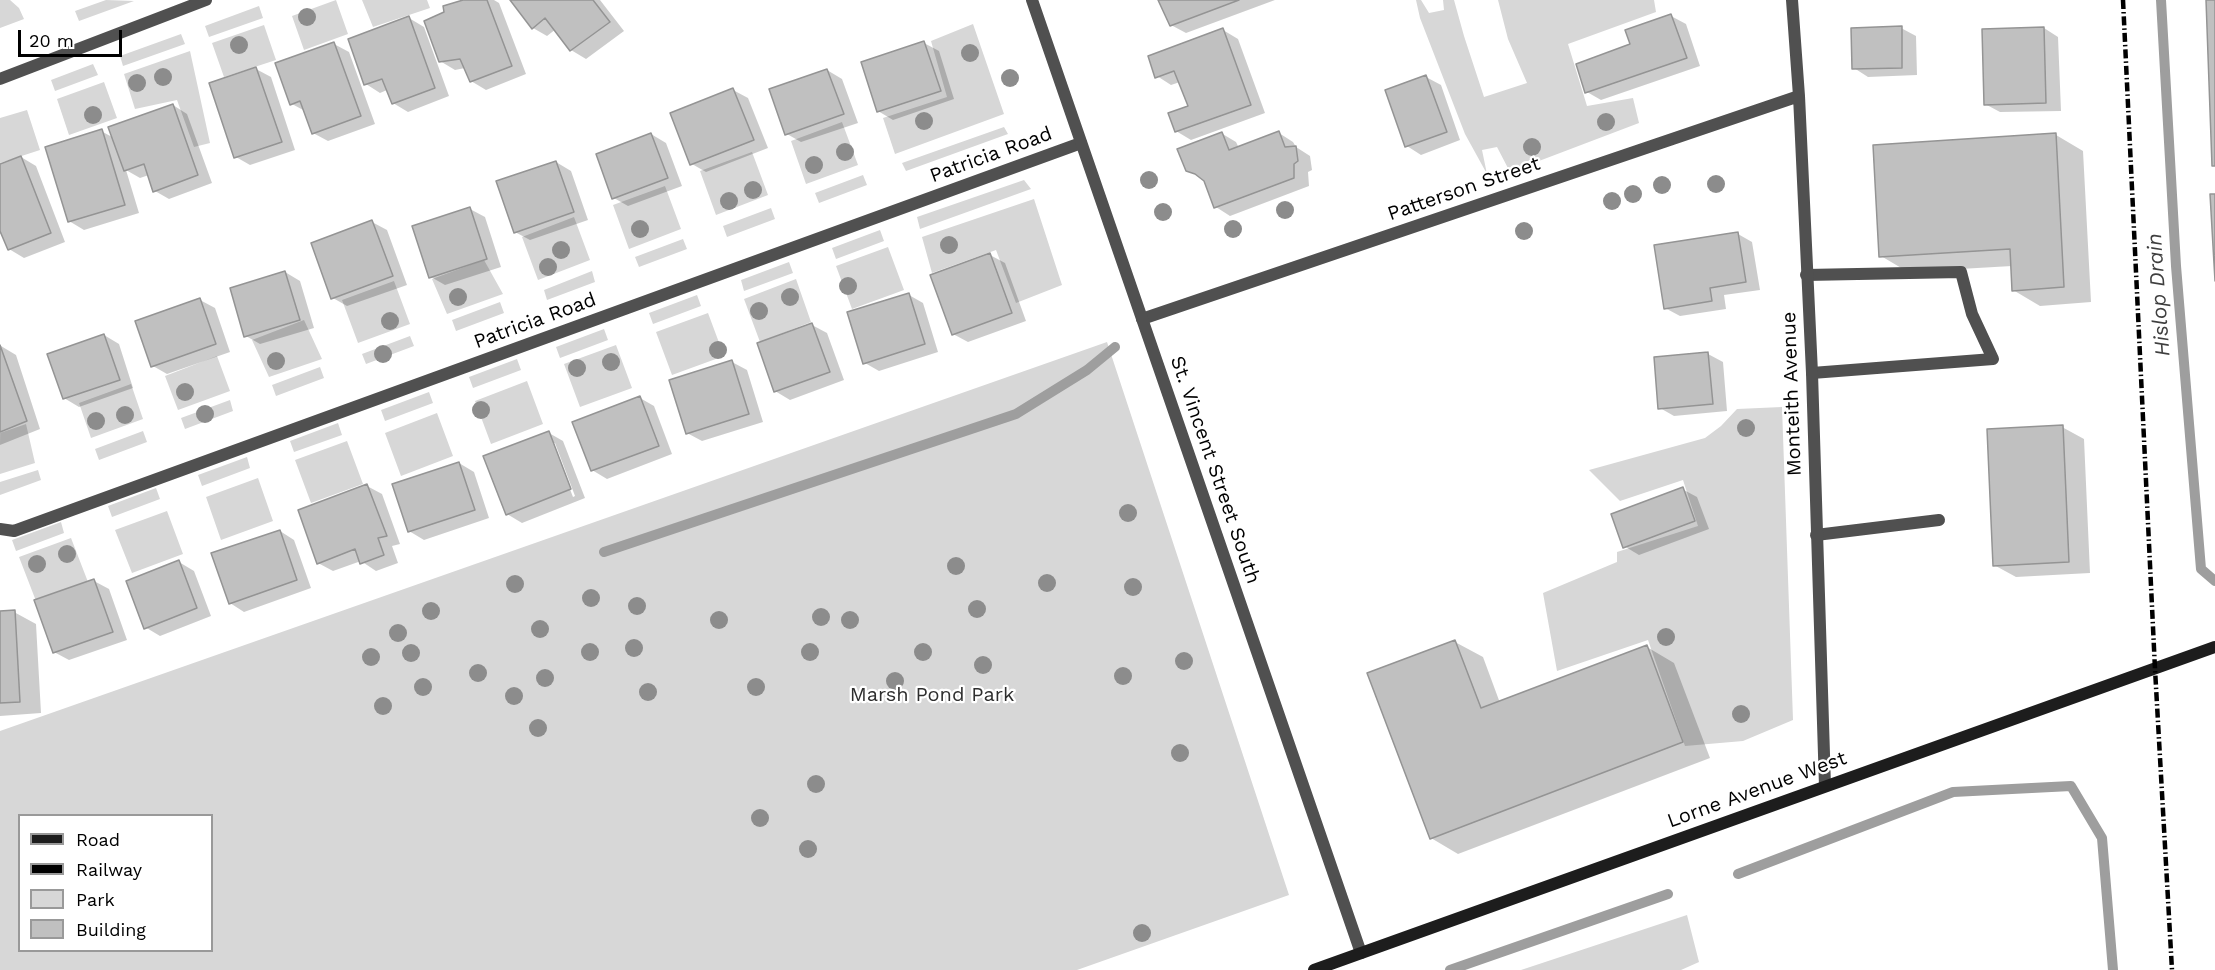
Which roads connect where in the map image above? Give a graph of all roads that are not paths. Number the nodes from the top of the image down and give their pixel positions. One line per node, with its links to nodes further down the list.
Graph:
1 (206, 0): 4 (street)
2 (1032, 0): 6 (street, St. Vincent Street South)
3 (1792, 0): 5 (street, Monteith Avenue)
4 (0, 80)
5 (1800, 96): 7 (street, Monteith Avenue); 8 (street, Patterson Street)
6 (1082, 143): 8 (street, St. Vincent Street South); 11 (street, Patricia Road)
7 (1806, 275): 9 (street, Monteith Avenue); 9 (street)
8 (1142, 319): 15 (street, St. Vincent Street South)
9 (1812, 372): 12 (street, Monteith Avenue)
10 (1939, 520): 12 (street)
11 (0, 529)
12 (1816, 535): 14 (street, Monteith Avenue)
13 (2215, 647): 14 (main road, Lorne Avenue West)
14 (1825, 786): 15 (main road, Lorne Avenue West)
15 (1361, 953): 16 (main road, Lorne Avenue West)
16 (1314, 970)

